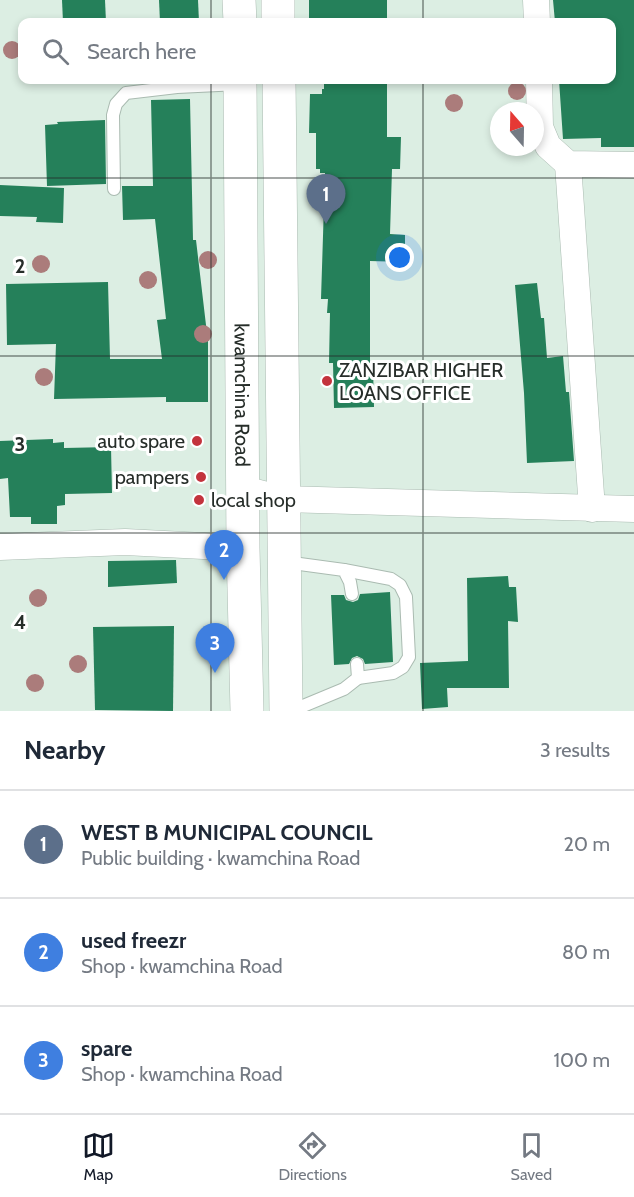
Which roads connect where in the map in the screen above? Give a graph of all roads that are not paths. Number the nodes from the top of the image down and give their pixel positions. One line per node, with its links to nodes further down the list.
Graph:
1 (239, 0): 4 (main road)
2 (278, 0): 5 (main road)
3 (536, 0): 6 (street)
4 (240, 18)
5 (278, 18)
6 (537, 18)
7 (215, 84): 13 (lane)
8 (240, 84): 14 (main road, kwamchina Road)
9 (279, 84): 15 (main road, kwamchina Road)
10 (539, 84): 11 (street)
11 (568, 164): 12 (street); 16 (street)
12 (634, 165)
13 (114, 189)
14 (243, 489): 15 (street); 19 (main road, kwamchina Road)
15 (283, 500): 16 (street); 20 (main road, kwamchina Road)
16 (592, 509): 17 (street)
17 (634, 509)
18 (0, 547): 19 (street)
19 (243, 548): 25 (main road, kwamchina Road)
20 (284, 561): 21 (lane); 26 (main road, kwamchina Road)
21 (344, 570): 22 (lane); 24 (lane)
22 (352, 594)
23 (357, 664): 24 (lane)
24 (358, 678): 27 (lane)
25 (247, 711)
26 (286, 711)
27 (291, 711)

